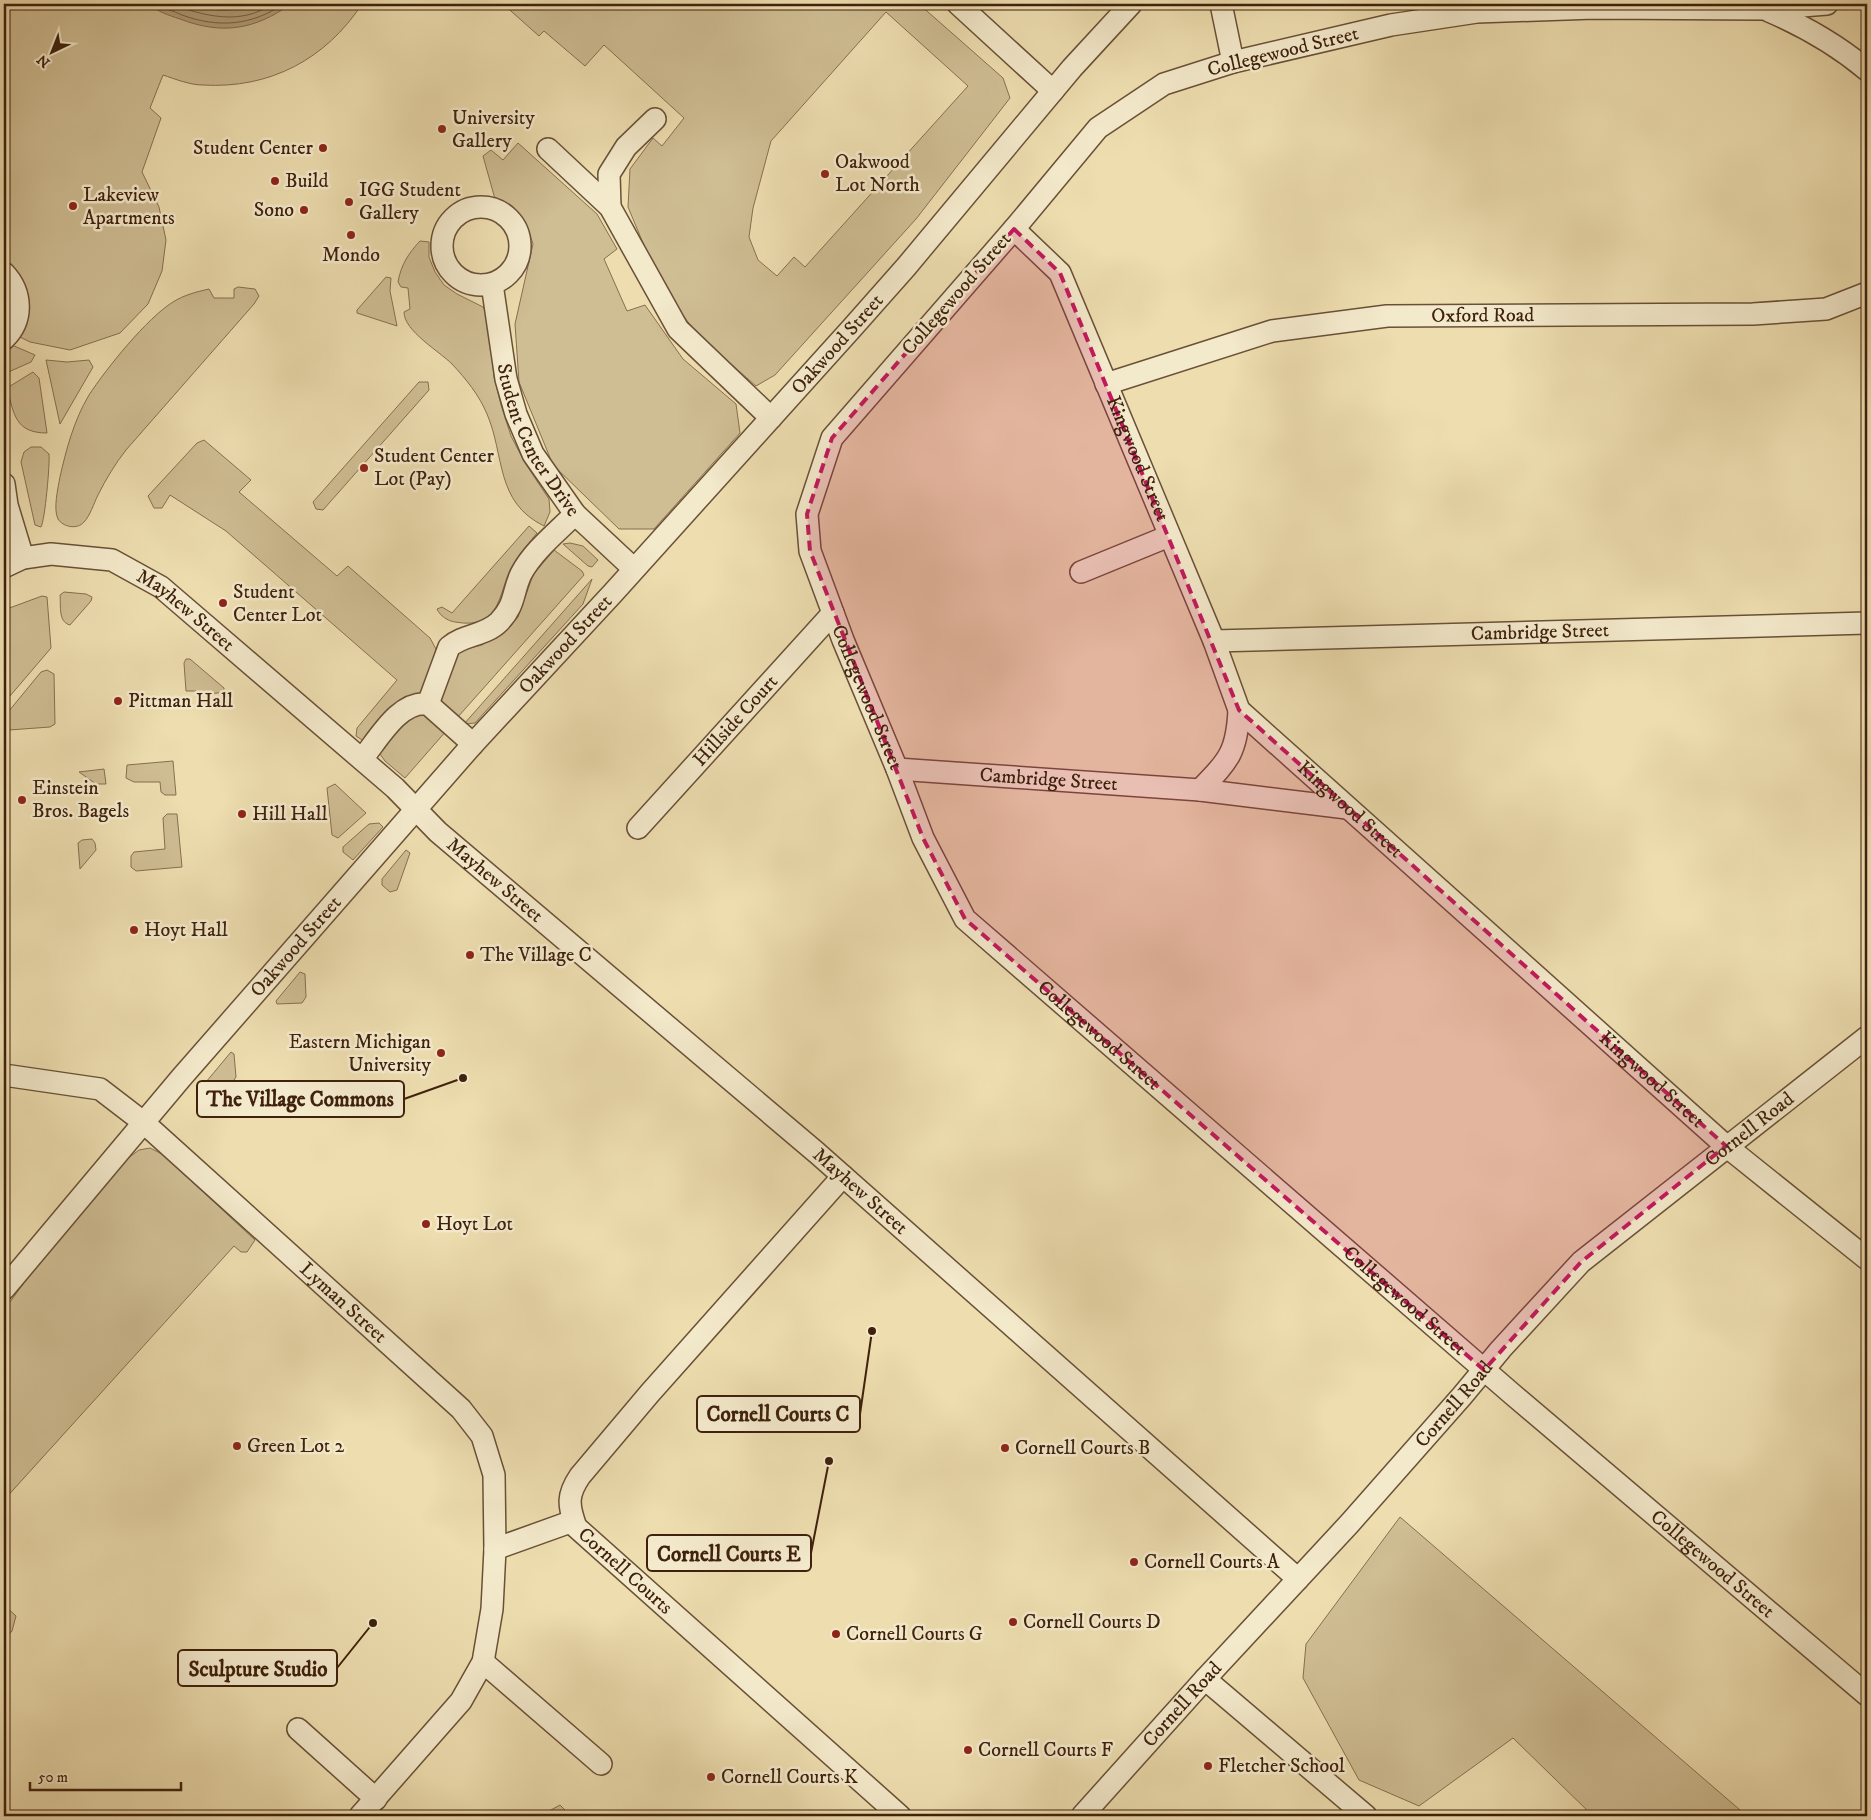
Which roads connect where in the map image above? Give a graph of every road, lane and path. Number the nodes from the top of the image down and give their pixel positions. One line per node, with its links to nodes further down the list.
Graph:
1 (958, 4): 8 (street)
2 (1131, 4): 8 (street, Oakwood Street)
3 (1221, 4): 6 (street)
4 (1827, 4): 5 (street, Collegewood Street)
5 (1764, 9): 6 (street, Collegewood Street); 7 (street)
6 (1233, 62): 12 (street, Collegewood Street)
7 (1867, 70)
8 (1053, 91): 18 (street, Oakwood Street)
9 (655, 119): 11 (street)
10 (548, 149): 11 (street)
11 (610, 207): 18 (street)
12 (1014, 229): 17 (street, Kingwood Street); 26 (street, Collegewood Street)
13 (4, 273): 16 (street)
14 (492, 284): 20 (street, Student Center Drive)
15 (1867, 293): 17 (street, Oxford Road)
16 (4, 338)
17 (1106, 384): 21 (street, Kingwood Street)
18 (771, 418): 24 (street, Oakwood Street)
19 (4, 484): 22 (street)
20 (575, 514): 24 (street, Student Center Drive); 29 (street)
21 (1169, 536): 25 (street); 28 (street, Kingwood Street)
22 (23, 558): 23 (street, Mayhew Street); 32 (street, Mayhew Street)
23 (4, 567)
24 (634, 569): 31 (street, Oakwood Street)
25 (1081, 572)
26 (833, 613): 33 (street, Collegewood Street); 37 (street, Hillside Court)
27 (1867, 622): 28 (street, Cambridge Street)
28 (1214, 641): 30 (street, Kingwood Street)
29 (428, 704): 31 (street); 32 (street)
30 (1239, 710): 34 (street); 35 (street, Kingwood Street)
31 (473, 744): 36 (street, Oakwood Street)
32 (362, 759): 36 (street, Mayhew Street)
33 (897, 769): 34 (street, Cambridge Street); 45 (street, Collegewood Street)
34 (1200, 790): 35 (street, Cambridge Street)
35 (1347, 808): 41 (street, Kingwood Street)
36 (417, 810): 40 (street, Oakwood Street); 42 (street, Mayhew Street)
37 (638, 828)
38 (1867, 1037): 41 (street, Cornell Road)
39 (4, 1074): 40 (street, Lyman Street)
40 (143, 1122): 44 (street, Oakwood Street); 47 (street, Lyman Street)
41 (1726, 1146): 43 (street, Kingwood Street); 45 (street, Cornell Road)
42 (843, 1176): 46 (street, Cornell Courts); 48 (street, Mayhew Street)
43 (1867, 1259)
44 (4, 1289)
45 (1484, 1370): 48 (street, Cornell Road); 51 (street, Collegewood Street)
46 (573, 1521): 47 (street); 56 (street, Cornell Courts)
47 (495, 1549): 49 (street, Lyman Street)
48 (1298, 1579): 50 (street, Cornell Road)
49 (483, 1662): 53 (street); 54 (street, Lyman Street)
50 (1205, 1679): 57 (street, Cornell Road); 58 (street)
51 (1867, 1695)
52 (298, 1729): 54 (street)
53 (601, 1764)
54 (376, 1799): 55 (street, Lyman Street)
55 (360, 1816)
56 (900, 1816)
57 (1082, 1816)
58 (1366, 1816)

